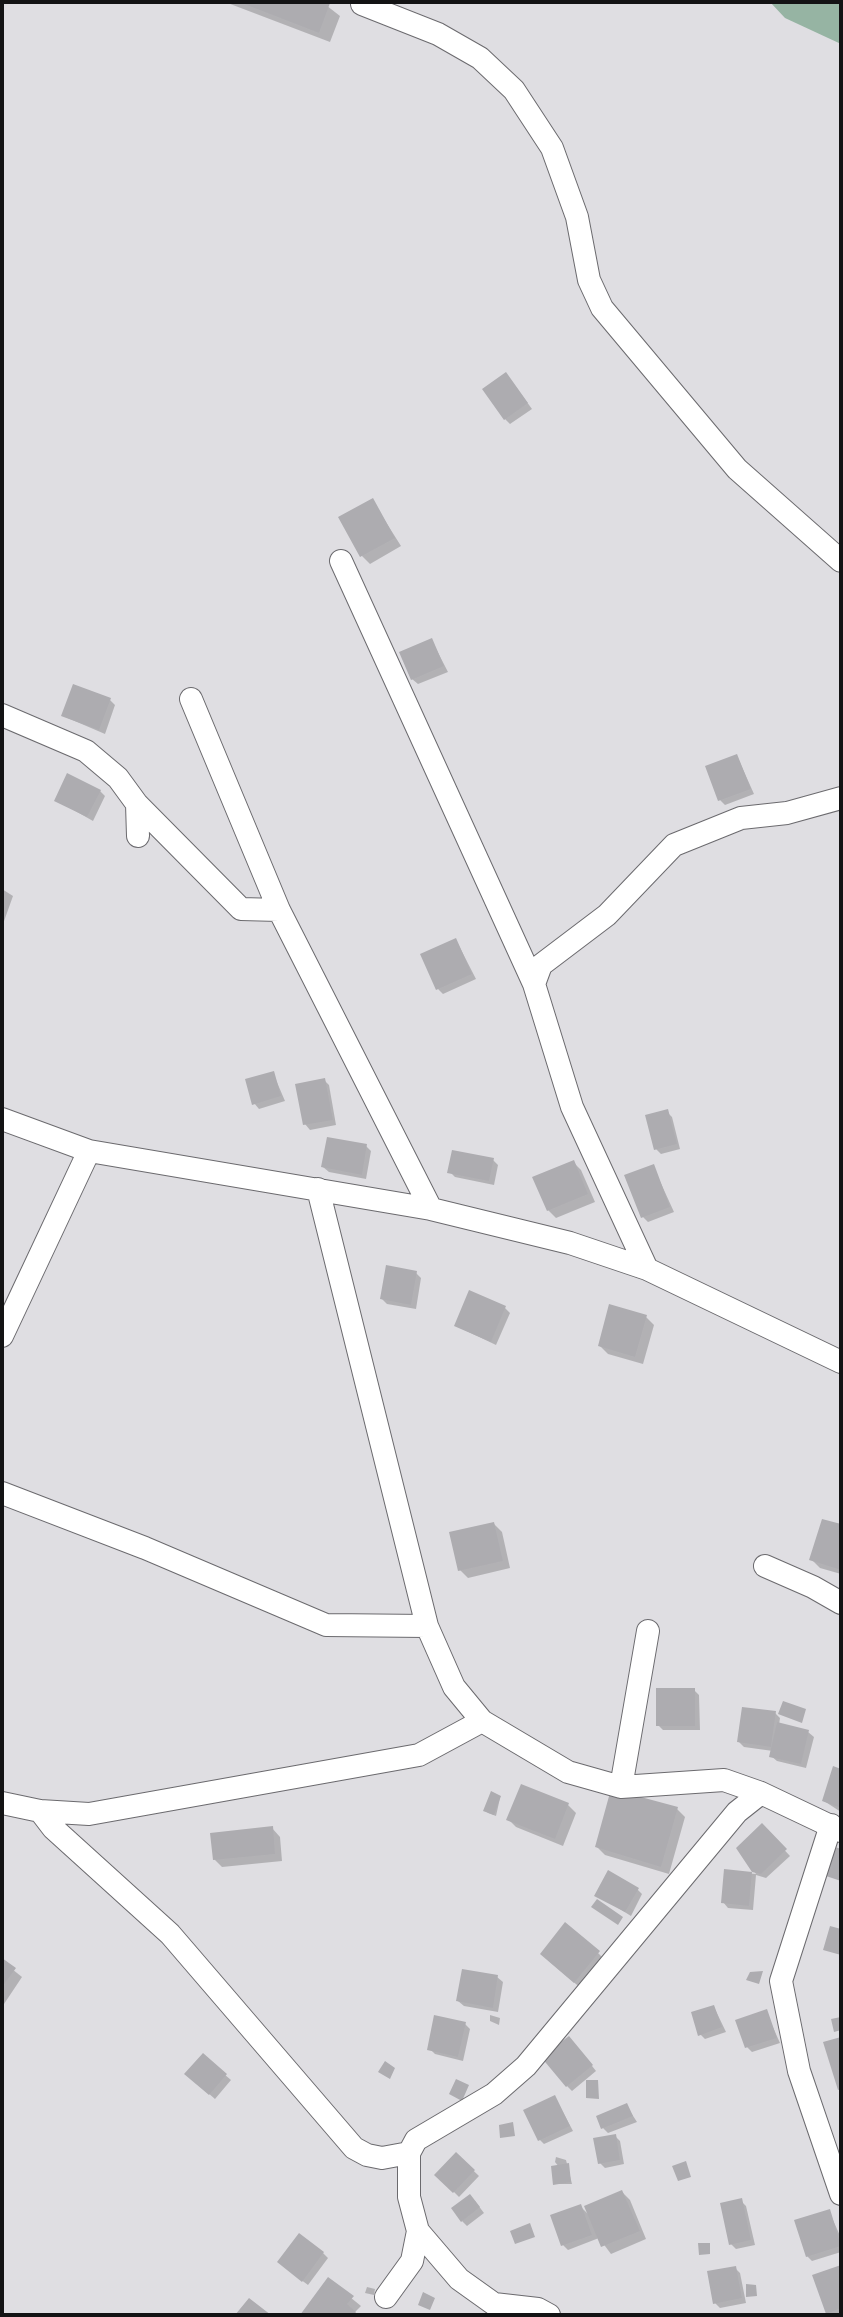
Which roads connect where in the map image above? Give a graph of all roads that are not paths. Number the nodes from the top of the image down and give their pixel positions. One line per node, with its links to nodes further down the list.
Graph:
1 (362, 4): 3 (street)
2 (341, 561): 10 (street)
3 (841, 561)
4 (191, 699): 9 (street)
5 (2, 715): 7 (street)
6 (841, 798): 10 (street)
7 (137, 804): 8 (street); 9 (street)
8 (138, 836)
9 (279, 910): 14 (street)
10 (534, 984): 15 (street)
11 (2, 1119): 12 (street)
12 (89, 1151): 13 (street); 16 (street)
13 (318, 1189): 14 (street); 21 (street)
14 (431, 1209): 15 (street)
15 (647, 1269): 17 (street)
16 (2, 1336)
17 (841, 1362)
18 (2, 1493): 21 (street)
19 (765, 1566): 20 (street)
20 (841, 1603)
21 (427, 1626): 23 (street)
22 (648, 1631): 24 (street)
23 (482, 1721): 24 (street); 27 (street)
24 (621, 1787): 25 (street)
25 (761, 1793): 28 (street); 29 (street)
26 (2, 1803): 27 (street)
27 (40, 1811): 29 (street)
28 (836, 1828): 30 (street)
29 (409, 2153): 31 (street)
30 (841, 2194)
31 (418, 2231): 32 (street); 33 (street)
32 (386, 2297)
33 (549, 2315)

